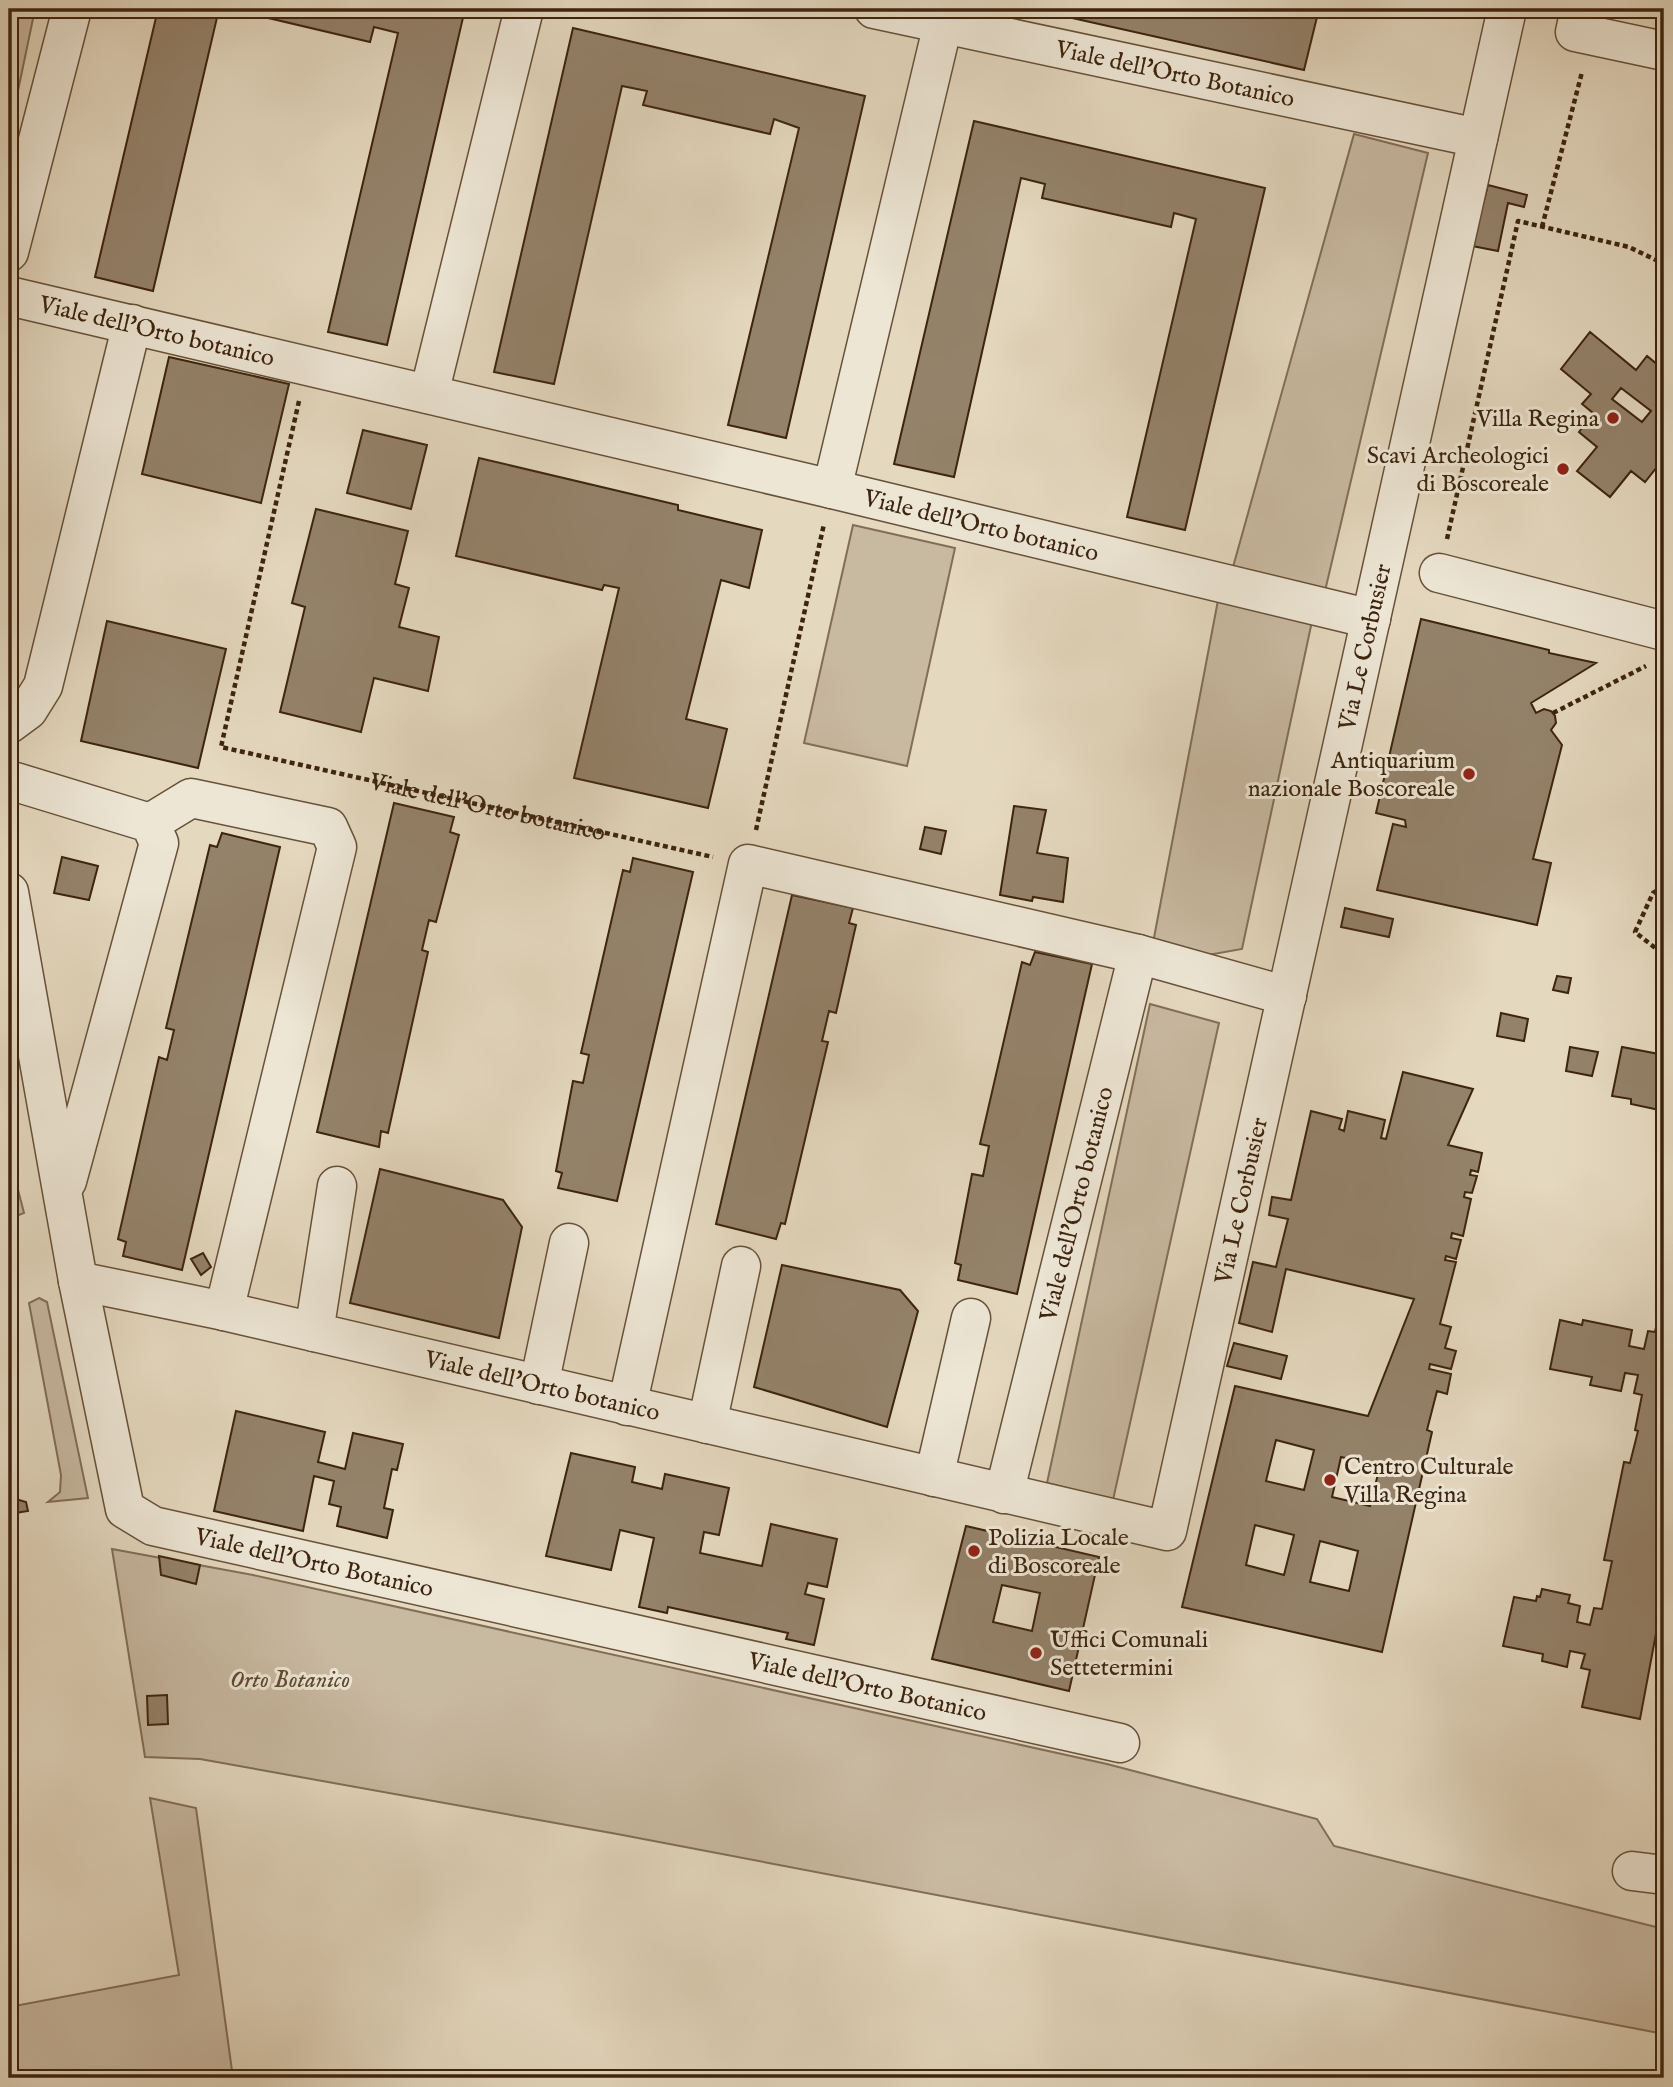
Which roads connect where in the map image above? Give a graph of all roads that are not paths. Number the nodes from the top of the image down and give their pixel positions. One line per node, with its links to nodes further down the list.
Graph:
1 (72, 9): 9 (street)
2 (524, 9): 12 (street)
3 (874, 9): 6 (street, Viale dell'Orto Botanico)
4 (1507, 9): 8 (street, Via Le Corbusier)
5 (1586, 22): 7 (street)
6 (943, 24): 8 (street, Viale dell'Orto Botanico); 13 (street)
7 (1664, 51)
8 (1478, 138): 15 (street, Via Le Corbusier)
9 (9, 252)
10 (9, 296): 11 (street, Viale dell'Orto botanico)
11 (132, 324): 12 (street, Viale dell'Orto botanico); 17 (street)
12 (429, 394): 13 (street, Viale dell'Orto botanico)
13 (832, 489): 15 (street, Viale dell'Orto botanico)
14 (1439, 573): 16 (street)
15 (1371, 619): 22 (street, Via Le Corbusier)
16 (1658, 647)
17 (9, 724)
18 (9, 780): 19 (street)
19 (150, 823): 24 (street); 28 (street)
20 (9, 892): 24 (street, Viale dell'Orto Botanico)
21 (1138, 954): 22 (street); 32 (street); 35 (street, Viale dell'Orto botanico)
22 (1287, 996): 36 (street, Via Le Corbusier)
23 (337, 1186): 30 (street)
24 (64, 1194): 27 (street, Viale dell'Orto Botanico)
25 (569, 1243): 31 (street)
26 (741, 1266): 33 (street)
27 (78, 1282): 28 (street, Viale dell'Orto botanico); 37 (street, Viale dell'Orto Botanico)
28 (224, 1311): 30 (street, Viale dell'Orto botanico)
29 (971, 1318): 34 (street)
30 (314, 1332): 31 (street, Viale dell'Orto botanico)
31 (539, 1385): 32 (street, Viale dell'Orto botanico)
32 (626, 1406): 33 (street, Viale dell'Orto botanico)
33 (707, 1424): 34 (street, Viale dell'Orto botanico)
34 (934, 1477): 35 (street, Viale dell'Orto botanico)
35 (1004, 1494): 36 (street, Viale dell'Orto botanico)
36 (1167, 1531)
37 (1120, 1743)

